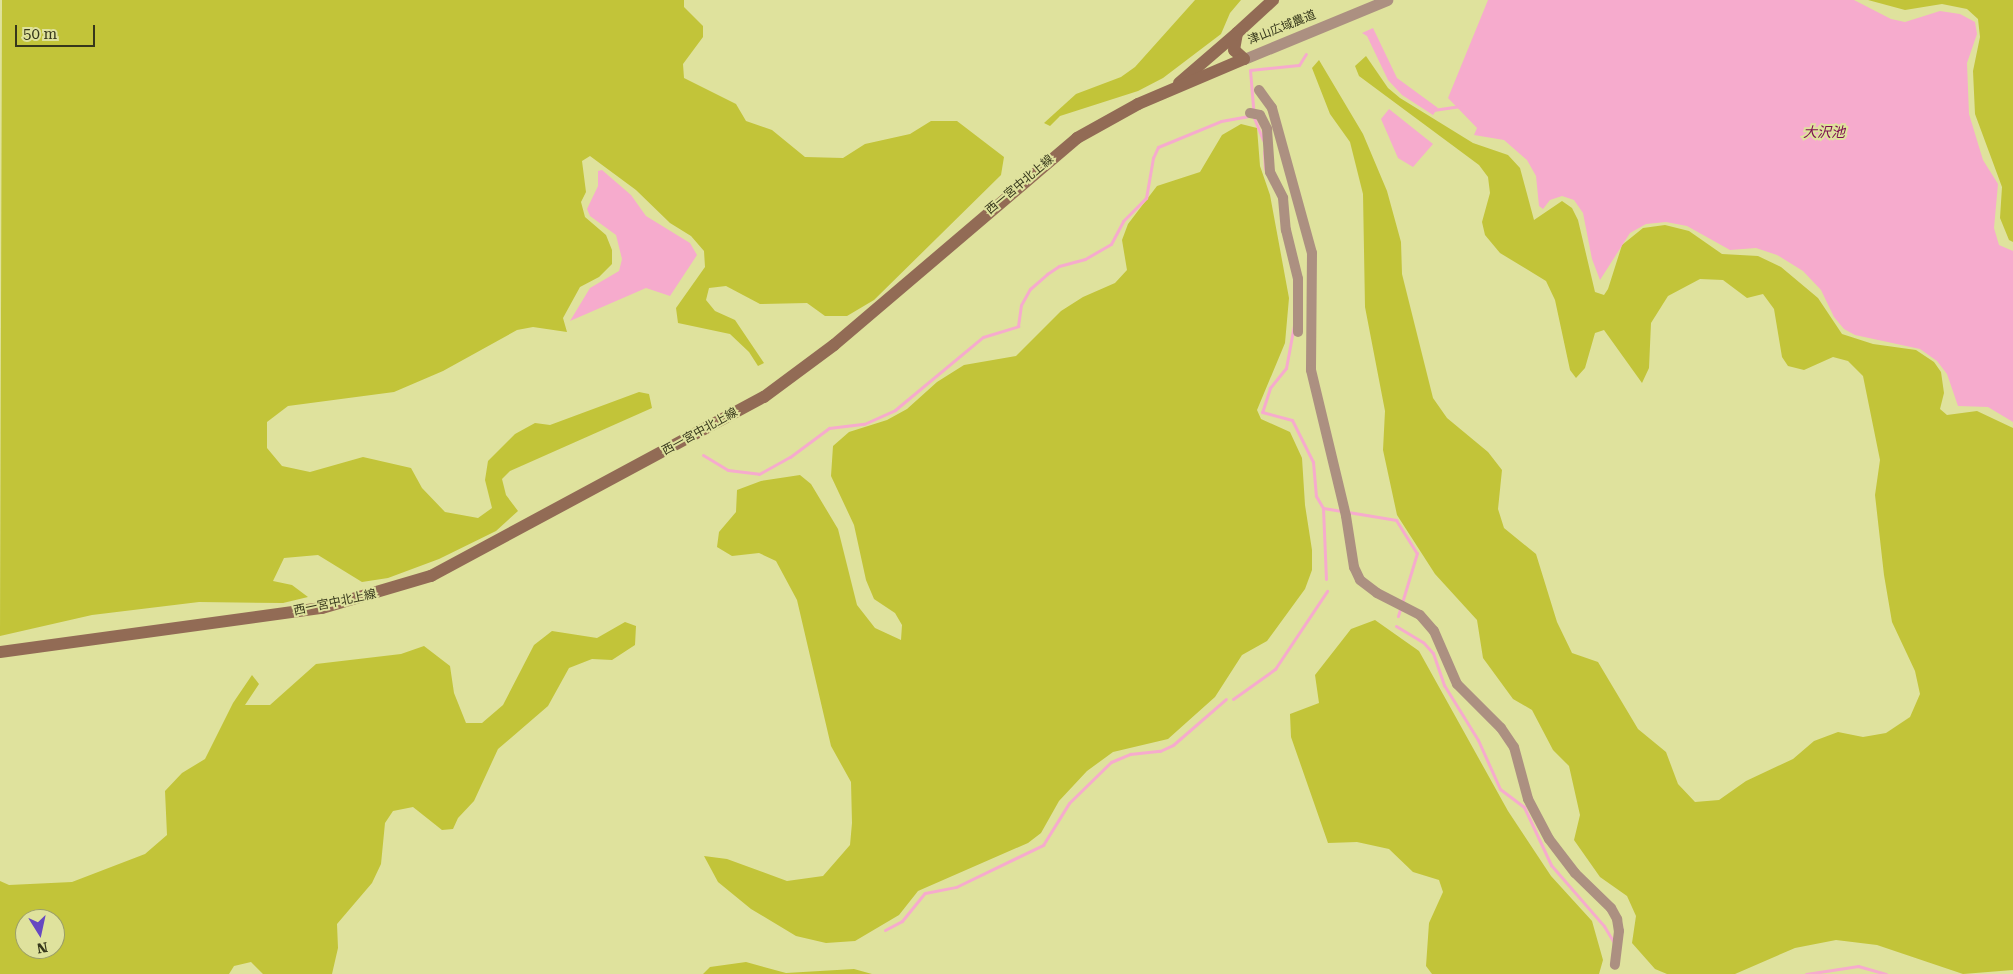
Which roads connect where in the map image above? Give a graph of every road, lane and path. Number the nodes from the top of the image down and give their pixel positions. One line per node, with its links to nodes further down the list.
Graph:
1 (1273, 0): 3 (main road)
2 (1387, 0): 4 (street, 津山広域農道)
3 (1237, 33): 4 (main road); 5 (main road)
4 (1244, 59): 5 (main road, 西一宮中北上線)
5 (1174, 89): 9 (main road, 西一宮中北上線)
6 (1259, 90): 10 (street)
7 (1250, 113): 8 (street)
8 (1298, 332)
9 (0, 652)
10 (1615, 965)

